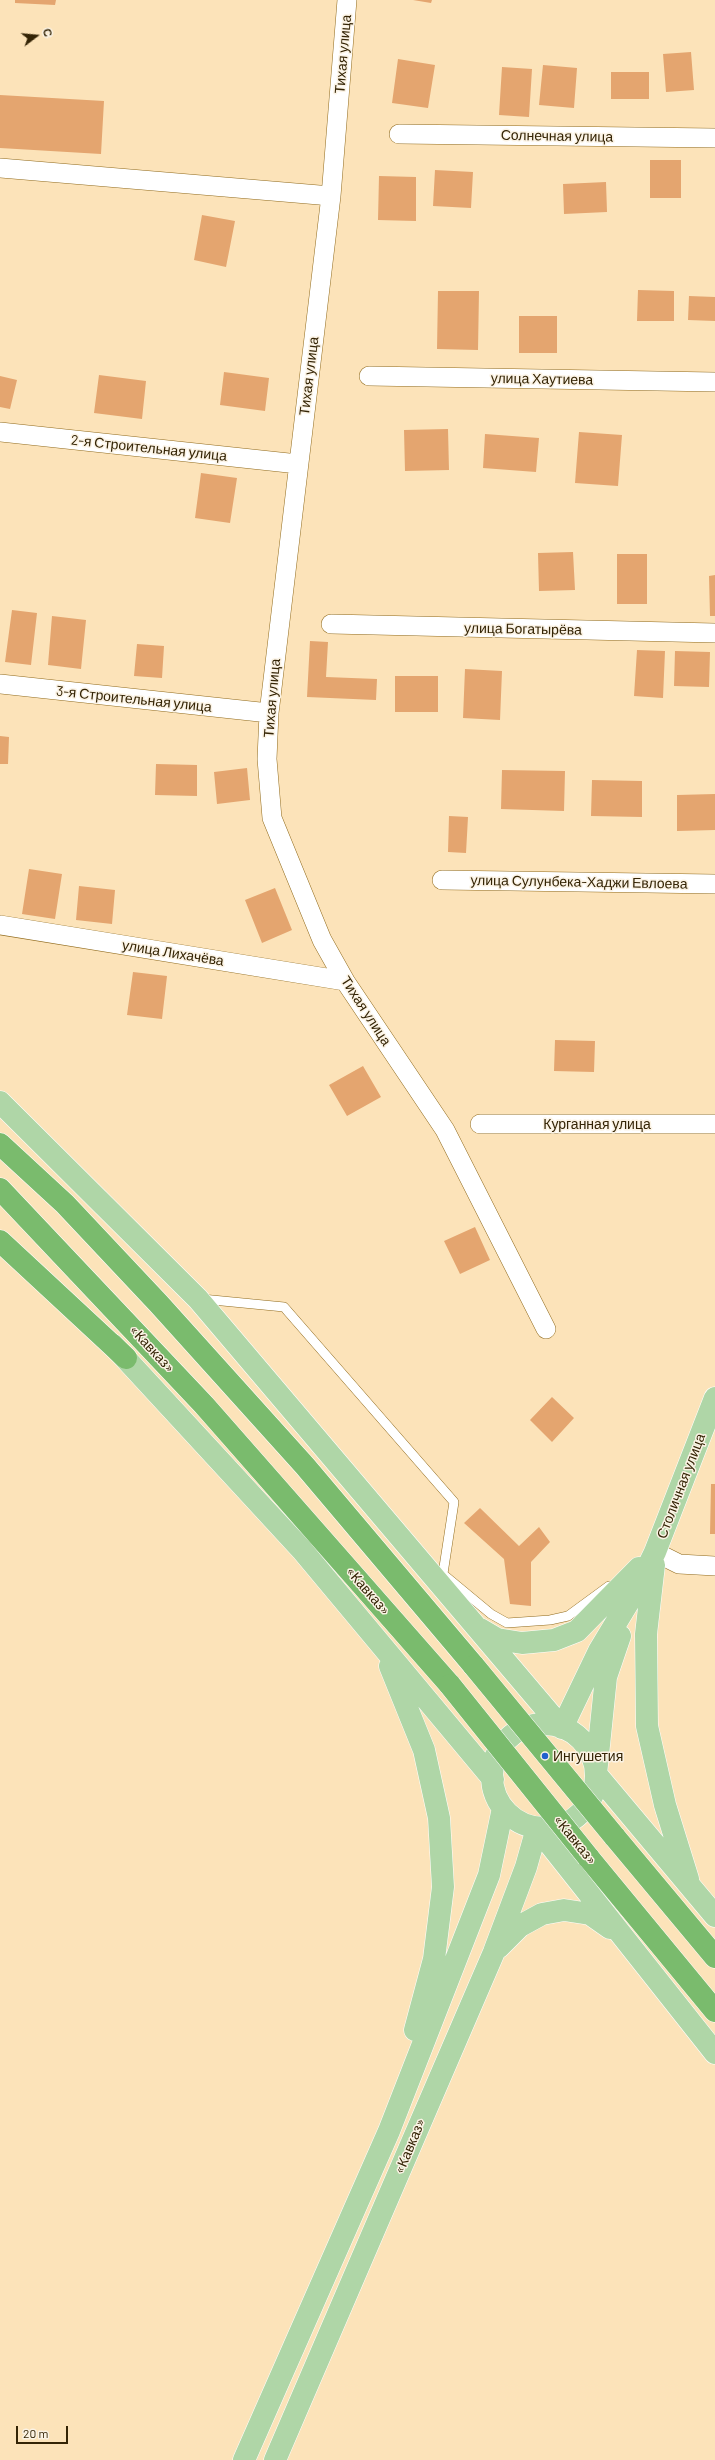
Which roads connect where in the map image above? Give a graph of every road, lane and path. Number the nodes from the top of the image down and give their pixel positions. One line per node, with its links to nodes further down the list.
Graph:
1 (347, 0): 5 (street, Тихая улица)
2 (400, 134): 3 (street, Солнечная улица)
3 (715, 138)
4 (0, 168): 5 (street)
5 (331, 196): 9 (street, Тихая улица)
6 (369, 376): 7 (street, улица Хаутиева)
7 (715, 382)
8 (0, 432): 9 (street, 2-я Строительная улица)
9 (298, 464): 13 (street, Тихая улица)
10 (331, 624): 11 (street, улица Богатырёва)
11 (715, 633)
12 (0, 684): 13 (street, 3-я Строительная улица)
13 (269, 713): 17 (street, Тихая улица)
14 (442, 880): 15 (street, улица Сулунбека-Хаджи Евлоева)
15 (715, 884)
16 (0, 925): 17 (street, улица Лихачёва)
17 (345, 981): 26 (street, Тихая улица)
18 (0, 1102): 25 (main road)
19 (480, 1124): 20 (street, Курганная улица)
20 (715, 1124)
21 (0, 1144): 44 (highway, bridge)
22 (0, 1190): 45 (highway, «Кавказ», bridge)
23 (0, 1230): 27 (main road)
24 (0, 1241): 27 (highway)
25 (198, 1299): 31 (main road); 31 (lane)
26 (546, 1329)
27 (126, 1358): 34 (main road)
28 (715, 1398): 29 (main road, Столичная улица)
29 (655, 1552): 30 (street); 31 (lane); 32 (main road); 33 (main road); 40 (main road)
30 (715, 1566)
31 (442, 1580): 33 (main road)
32 (640, 1582): 35 (main road); 36 (main road)
33 (475, 1627): 35 (main road)
34 (380, 1642): 37 (main road); 47 (main road)
35 (562, 1728): 36 (main road); 37 (main road)
36 (596, 1774): 39 (main road); 40 (main road)
37 (493, 1779): 38 (main road)
38 (503, 1808): 39 (main road); 47 (main road, «Кавказ»)
39 (537, 1828): 42 (main road); 43 (main road, «Кавказ»)
40 (691, 1888): 41 (main road)
41 (715, 1916)
42 (621, 1935): 43 (main road); 46 (main road)
43 (494, 1952): 49 (main road, «Кавказ»)
44 (715, 1957)
45 (715, 2011)
46 (715, 2053)
47 (389, 2131): 48 (main road, «Кавказ»)
48 (244, 2460)
49 (275, 2460)

